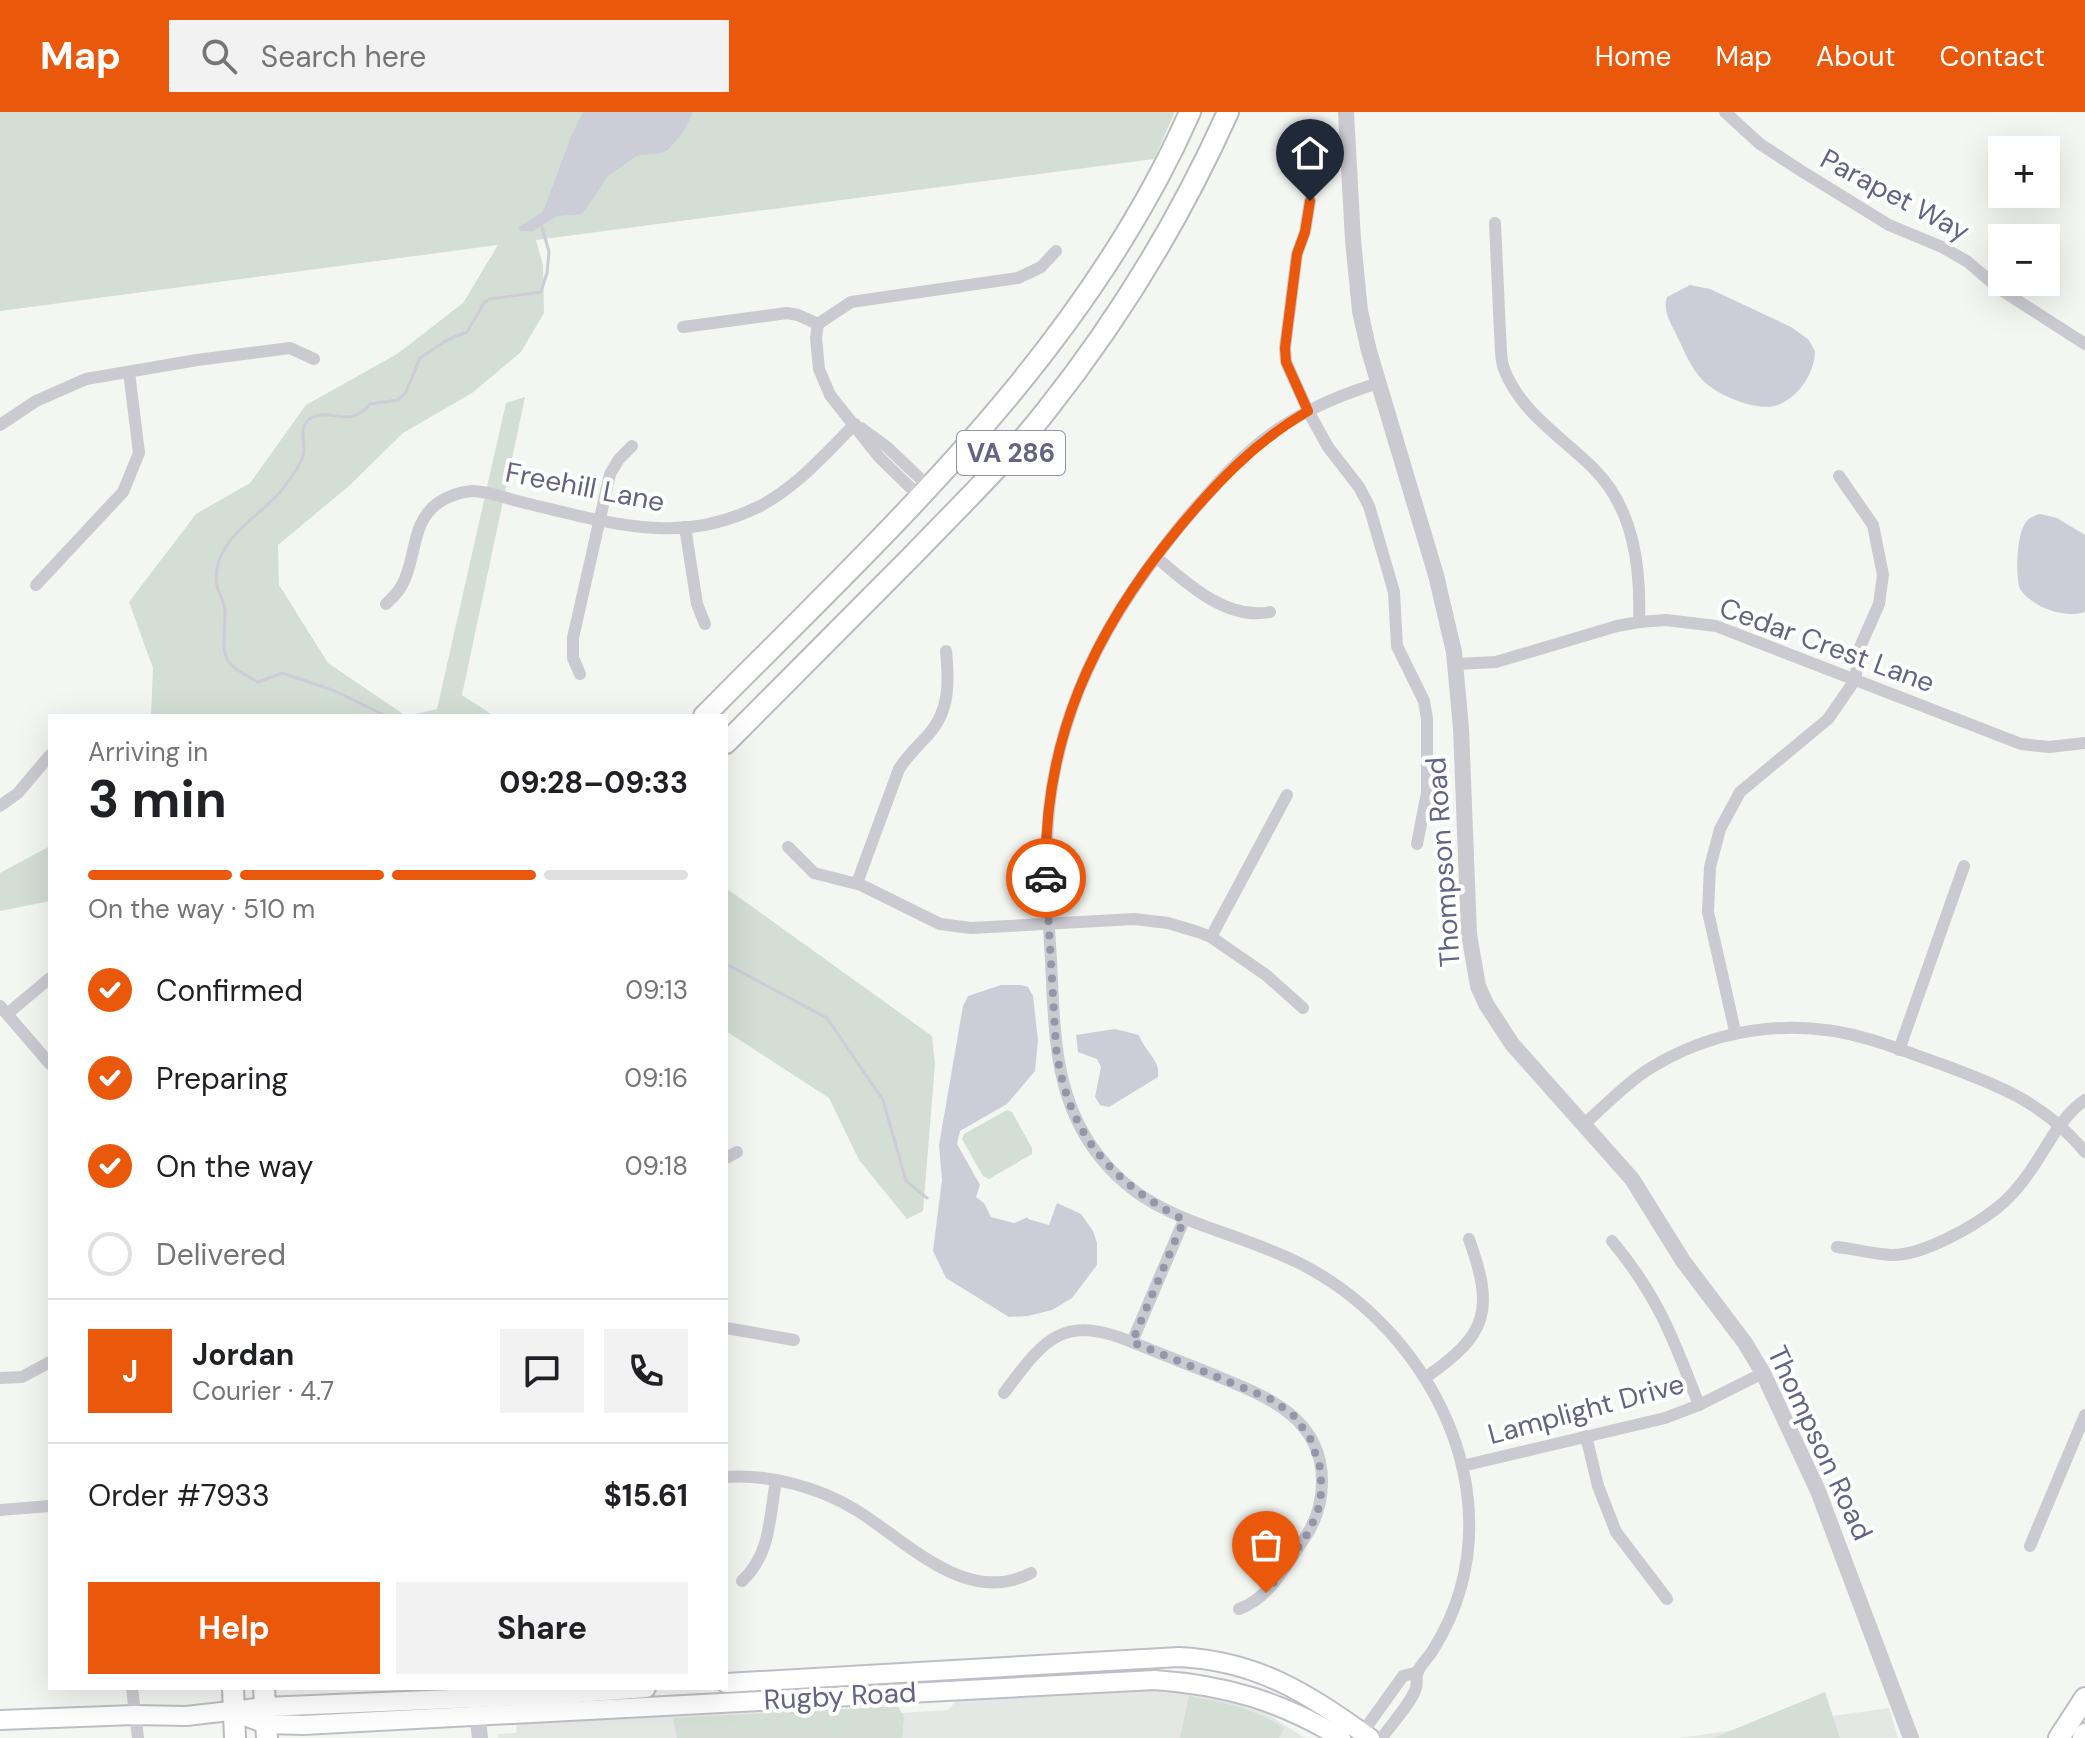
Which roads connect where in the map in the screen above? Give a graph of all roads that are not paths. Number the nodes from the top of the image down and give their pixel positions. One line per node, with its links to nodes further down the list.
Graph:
1 (1190, 112): 19 (main road, VA 286)
2 (1228, 112): 33 (main road, VA 286)
3 (1346, 112): 13 (street, Thompson Road)
4 (1725, 112): 10 (street, Parapet Way)
5 (1310, 201): 14 (street)
6 (1495, 223): 26 (street)
7 (1056, 251): 8 (street)
8 (818, 324): 9 (street); 15 (street)
9 (683, 327)
10 (2085, 344)
11 (314, 359): 12 (street)
12 (129, 372): 16 (street); 23 (street)
13 (1379, 383): 14 (street); 29 (street, Thompson Road)
14 (1308, 411): 22 (street); 38 (street)
15 (855, 424): 19 (street); 21 (street, Freehill Lane)
16 (0, 425)
17 (632, 446): 20 (street)
18 (1839, 476): 31 (street)
19 (925, 492): 32 (main road, VA 286)
20 (600, 520): 21 (street, Freehill Lane); 24 (street, Freehill Lane); 30 (street)
21 (685, 527): 27 (street)
22 (1156, 557): 25 (street); 42 (street)
23 (36, 585)
24 (386, 604)
25 (1270, 612)
26 (1639, 622): 29 (street, Cedar Crest Lane); 31 (street, Cedar Crest Lane)
27 (705, 624)
28 (946, 651): 41 (street)
29 (1456, 664): 51 (street, Thompson Road)
30 (580, 674)
31 (1855, 680): 34 (street, Cedar Crest Lane); 47 (street)
32 (706, 714)
33 (728, 741)
34 (2085, 743)
35 (48, 757): 37 (street)
36 (1287, 795): 43 (street)
37 (0, 806)
38 (1417, 844)
39 (788, 847): 41 (street)
40 (1964, 866): 48 (street)
41 (857, 883): 42 (street)
42 (1049, 924): 43 (street); 54 (street)
43 (1211, 937): 45 (street)
44 (48, 979): 46 (street)
45 (1303, 1008)
46 (4, 1010): 49 (street)
47 (1735, 1031): 48 (street); 51 (street)
48 (1899, 1050): 52 (street)
49 (48, 1062)
50 (2085, 1100): 52 (street)
51 (1583, 1125): 62 (street, Thompson Road)
52 (2060, 1126): 53 (street); 57 (street)
53 (2085, 1152)
54 (1184, 1220): 60 (street); 63 (street)
55 (1469, 1239): 63 (street)
56 (1612, 1241): 66 (street)
57 (1837, 1247)
58 (728, 1328): 59 (street)
59 (794, 1340)
60 (1132, 1342): 65 (street); 78 (street)
61 (48, 1363): 64 (street)
62 (1763, 1373): 66 (street, Lamplight Drive); 96 (street, Thompson Road)
63 (1426, 1377): 69 (street)
64 (0, 1378)
65 (1004, 1393)
66 (1699, 1405): 68 (street, Lamplight Drive)
67 (2085, 1415): 74 (street)
68 (1586, 1436): 69 (street, Lamplight Drive); 77 (street)
69 (1462, 1466): 79 (street)
70 (728, 1477): 71 (street)
71 (776, 1481): 75 (street); 76 (street)
72 (48, 1506): 73 (street)
73 (0, 1510)
74 (2030, 1546)
75 (1031, 1573)
76 (742, 1581)
77 (1667, 1599)
78 (1239, 1609)
79 (1418, 1672): 90 (street); 95 (street)
80 (728, 1683): 90 (main road, Rugby Road)
81 (132, 1690): 88 (street)
82 (233, 1690): 86 (main road)
83 (620, 1690): 85 (main road, Rugby Road)
84 (2085, 1698): 97 (main road)
85 (476, 1701): 87 (main road, Rugby Road); 93 (street); 94 (main road, Rugby Road)
86 (234, 1712): 87 (main road, Rugby Road); 88 (main road, Rugby Road); 92 (main road)
87 (265, 1714)
88 (134, 1715): 89 (main road, Rugby Road); 91 (street)
89 (0, 1720)
90 (1364, 1736)
91 (138, 1738)
92 (235, 1738)
93 (480, 1738)
94 (1341, 1738)
95 (1382, 1738)
96 (1911, 1738)
97 (2059, 1738)

